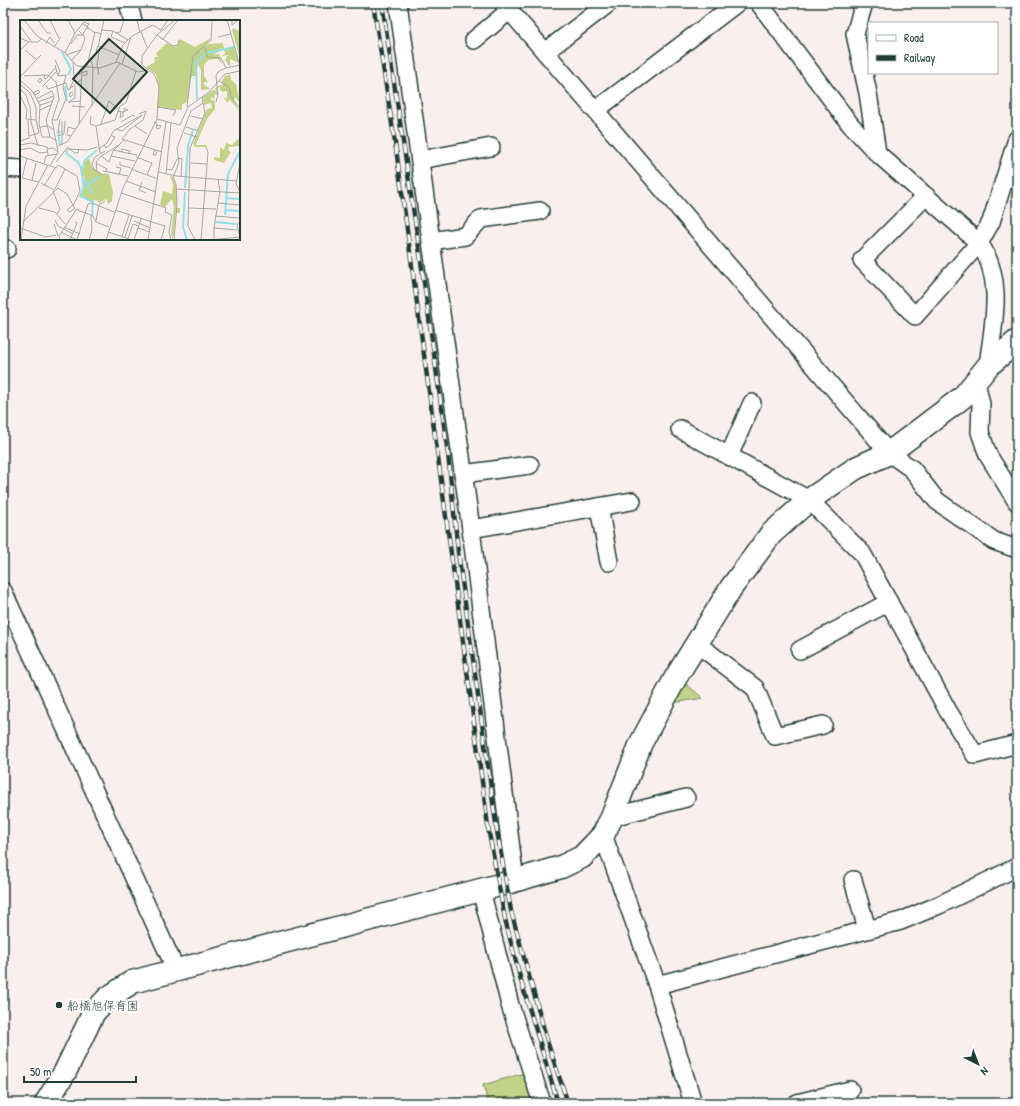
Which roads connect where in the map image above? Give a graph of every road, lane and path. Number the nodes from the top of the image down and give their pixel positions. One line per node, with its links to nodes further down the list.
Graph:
1 (128, 3): 8 (street)
2 (398, 3): 15 (street)
3 (609, 3): 10 (street)
4 (738, 3): 11 (street)
5 (759, 3): 14 (street)
6 (864, 3): 14 (street)
7 (506, 7): 9 (street); 10 (street)
8 (133, 20)
9 (474, 40)
10 (545, 52): 11 (street)
11 (596, 110): 26 (street)
12 (1017, 139): 21 (street)
13 (491, 147): 15 (street)
14 (877, 153): 18 (street)
15 (420, 160): 20 (street)
16 (3, 168): 17 (street)
17 (20, 169)
18 (926, 196): 21 (street); 21 (street)
19 (540, 211): 20 (street)
20 (431, 241): 29 (street)
21 (979, 243): 23 (street)
22 (1017, 341): 23 (street)
23 (982, 374): 26 (street); 32 (street)
24 (752, 403): 27 (street)
25 (680, 429): 27 (street)
26 (889, 453): 30 (street); 35 (street)
27 (729, 456): 30 (street)
28 (530, 465): 29 (street)
29 (463, 474): 34 (street)
30 (809, 500): 38 (street); 39 (street)
31 (632, 501): 33 (street)
32 (1017, 502)
33 (600, 507): 34 (street); 36 (street)
34 (471, 529): 47 (street)
35 (1017, 549)
36 (609, 562)
37 (3, 591): 50 (street)
38 (889, 602): 40 (street); 42 (street)
39 (696, 643): 41 (street); 44 (street)
40 (800, 650)
41 (823, 725)
42 (1017, 744)
43 (686, 798): 44 (street)
44 (607, 826): 47 (street); 51 (street)
45 (1017, 867): 49 (street)
46 (853, 880): 49 (street)
47 (515, 881): 48 (street)
48 (481, 890): 50 (street); 54 (street)
49 (867, 929): 51 (street)
50 (176, 970): 53 (street)
51 (657, 985): 55 (street)
52 (850, 1090): 56 (street)
53 (46, 1103)
54 (542, 1103)
55 (693, 1103)
56 (797, 1103)

